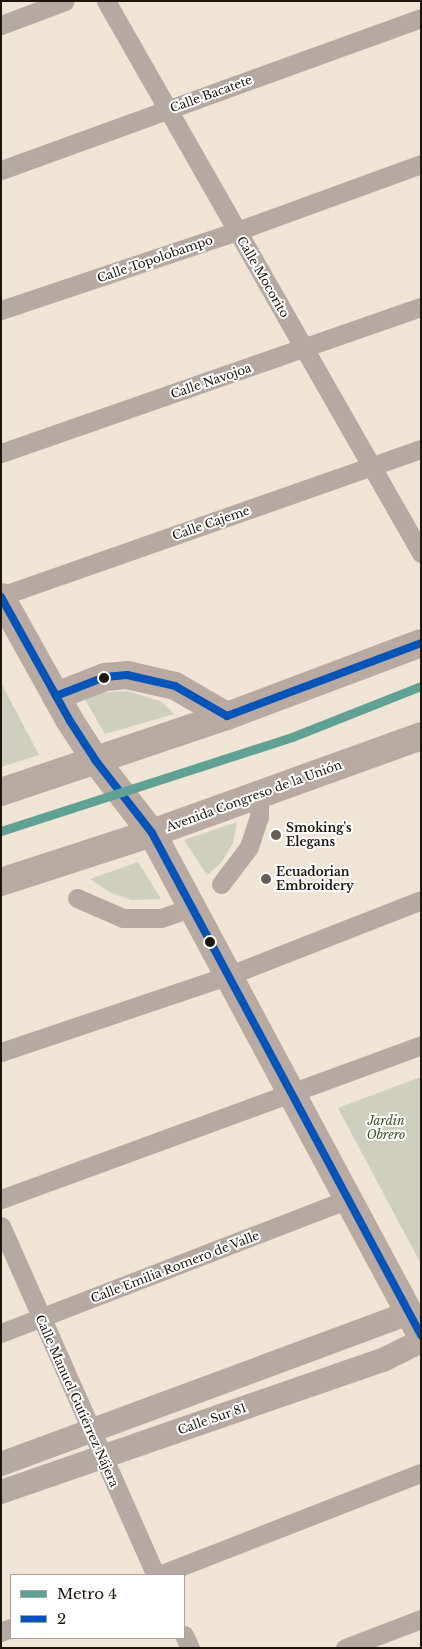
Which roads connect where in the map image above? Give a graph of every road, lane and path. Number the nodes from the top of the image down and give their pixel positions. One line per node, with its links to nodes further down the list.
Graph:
1 (65, 1): 4 (street)
2 (106, 1): 5 (street, Calle Mocorito)
3 (421, 18): 5 (street, Calle Bacatete)
4 (1, 25)
5 (168, 110): 7 (street, Calle Bacatete); 8 (street, Calle Mocorito)
6 (421, 164): 8 (street, Calle Topolobampo)
7 (1, 170)
8 (237, 231): 10 (street, Calle Topolobampo); 11 (street, Calle Mocorito)
9 (421, 308): 11 (street, Calle Navojoa)
10 (1, 310)
11 (304, 349): 13 (street, Calle Navojoa); 14 (street, Calle Mocorito)
12 (421, 448): 14 (street, Calle Cajeme)
13 (1, 453)
14 (372, 467): 15 (street, Calle Mocorito); 16 (street, Calle Cajeme)
15 (421, 553)
16 (1, 597): 18 (main road)
17 (421, 643): 19 (main road)
18 (56, 696): 19 (main road); 21 (main road)
19 (227, 716): 21 (main road)
20 (421, 736): 23 (main road, Avenida Congreso de la Unión)
21 (96, 761): 22 (main road); 24 (main road)
22 (1, 792)
23 (259, 794): 24 (main road, Avenida Congreso de la Unión); 26 (street)
24 (152, 833): 25 (main road, Avenida Congreso de la Unión); 29 (main road)
25 (1, 882)
26 (221, 884)
27 (76, 898): 29 (street)
28 (421, 900): 30 (street)
29 (193, 907): 30 (main road)
30 (230, 975): 32 (street); 33 (main road)
31 (421, 1045): 33 (street)
32 (1, 1052)
33 (293, 1094): 34 (street); 35 (main road)
34 (1, 1199)
35 (348, 1199): 37 (street, Calle Emilia Romero de Valle); 38 (main road)
36 (1, 1226): 37 (street, Calle Manuel Gutiérrez Nájera)
37 (41, 1319): 39 (street, Calle Emilia Romero de Valle); 41 (street, Calle Manuel Gutiérrez Nájera)
38 (417, 1320): 41 (street)
39 (1, 1333)
40 (421, 1342): 42 (street, Calle Sur 81)
41 (92, 1432): 42 (street, Calle Manuel Gutiérrez Nájera); 43 (street)
42 (101, 1457): 45 (street, Calle Sur 81); 46 (street, Calle Manuel Gutiérrez Nájera)
43 (1, 1464)
44 (421, 1473): 47 (street)
45 (1, 1492)
46 (158, 1574)
47 (161, 1574)
48 (421, 1619): 49 (street)
49 (345, 1648)

